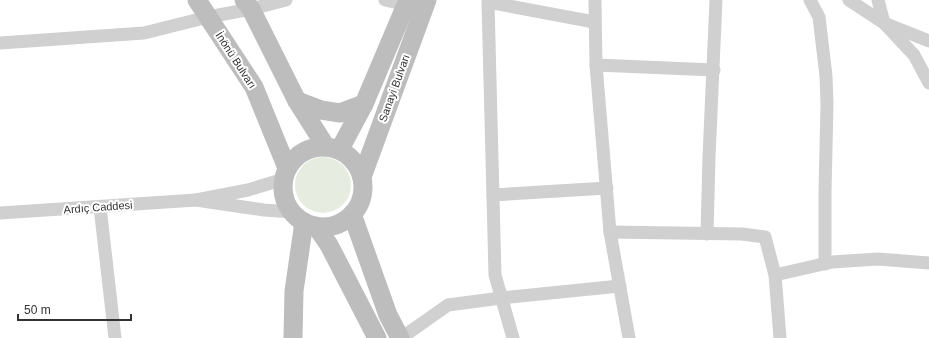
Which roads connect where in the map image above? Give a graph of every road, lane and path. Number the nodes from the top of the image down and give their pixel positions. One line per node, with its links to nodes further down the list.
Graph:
1 (197, 0): 13 (main road, İnönü Bulvarı)
2 (286, 0): 12 (street)
3 (385, 0): 11 (street)
4 (427, 0): 25 (main road, Sanayi Bulvarı)
5 (595, 0): 14 (street)
6 (716, 0): 19 (street)
7 (810, 0): 36 (street)
8 (849, 0): 15 (street)
9 (878, 0): 15 (street)
10 (483, 1): 14 (street); 27 (street)
11 (408, 3): 22 (main road, Sanayi Bulvarı)
12 (248, 4): 13 (street); 21 (main road)
13 (208, 17): 17 (street); 24 (main road, İnönü Bulvarı)
14 (594, 22): 18 (street)
15 (884, 23): 16 (street); 20 (street)
16 (929, 41)
17 (0, 43)
18 (596, 65): 19 (street); 26 (street)
19 (714, 70): 34 (street)
20 (929, 83)
21 (297, 101): 22 (main road); 23 (main road)
22 (364, 104): 23 (main road, Sanayi Bulvarı)
23 (333, 148): 24 (main road); 25 (main road)
24 (286, 174): 28 (street); 32 (main road)
25 (362, 177): 31 (main road)
26 (606, 188): 27 (street); 33 (street)
27 (493, 196): 39 (street)
28 (196, 200): 29 (street, Ardıç Caddesi); 32 (street)
29 (100, 207): 30 (street, Ardıç Caddesi); 40 (street)
30 (0, 214)
31 (352, 214): 32 (main road); 43 (main road)
32 (304, 220): 41 (main road); 42 (main road)
33 (610, 232): 34 (street); 38 (street)
34 (707, 234): 37 (street)
35 (929, 263): 36 (street)
36 (825, 264): 37 (street)
37 (775, 274): 46 (street)
38 (620, 286): 39 (street); 45 (street)
39 (501, 298): 43 (street); 44 (street)
40 (116, 338)
41 (293, 338)
42 (377, 338)
43 (400, 338)
44 (513, 338)
45 (629, 338)
46 (780, 338)

